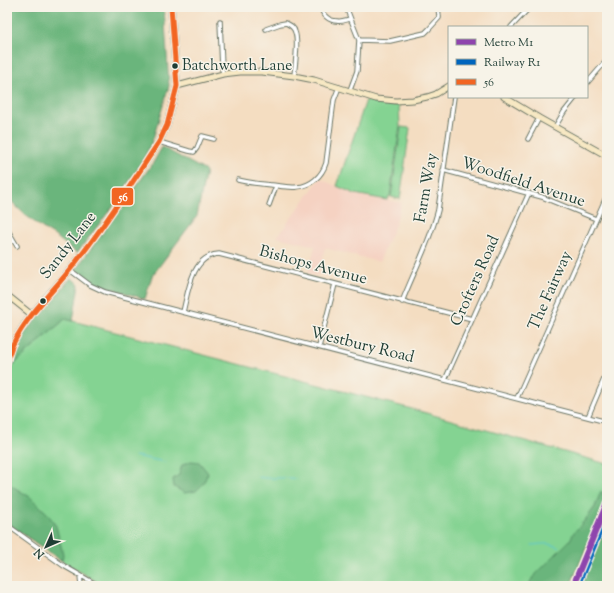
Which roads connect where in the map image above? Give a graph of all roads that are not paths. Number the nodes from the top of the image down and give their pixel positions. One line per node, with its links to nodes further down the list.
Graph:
1 (171, 7): 19 (main road, Sandy Lane)
2 (320, 7): 8 (street)
3 (346, 7): 8 (street)
4 (438, 7): 12 (street)
5 (522, 7): 7 (street)
6 (530, 7): 7 (street)
7 (526, 11): 10 (street)
8 (350, 19): 12 (street)
9 (220, 21): 16 (street)
10 (512, 26)
11 (266, 29): 17 (street)
12 (359, 40): 22 (street)
13 (607, 47): 14 (street)
14 (607, 52)
15 (607, 60): 18 (street)
16 (223, 74): 17 (street); 19 (street)
17 (294, 76): 20 (street)
18 (588, 82)
19 (177, 86): 30 (main road, Sandy Lane)
20 (339, 87): 22 (street); 34 (street)
21 (448, 87): 22 (street)
22 (350, 90)
23 (454, 98): 32 (street, Farm Way)
24 (506, 98): 26 (street)
25 (575, 98): 27 (street)
26 (539, 118): 27 (street); 29 (street)
27 (555, 127): 31 (street)
28 (214, 139): 30 (street)
29 (528, 139)
30 (159, 142): 41 (main road, Sandy Lane)
31 (607, 156)
32 (443, 170): 35 (street, Woodfield Avenue); 44 (street, Farm Way)
33 (238, 180): 34 (street)
34 (276, 186): 37 (street)
35 (529, 193): 38 (street, Woodfield Avenue); 47 (street, Crofters Road)
36 (607, 195): 38 (street, The Fairway)
37 (269, 205)
38 (596, 219): 52 (street, The Fairway)
39 (8, 232): 40 (street)
40 (17, 246)
41 (70, 270): 45 (street, Westbury Road); 46 (main road, Sandy Lane)
42 (335, 284): 44 (street, Bishops Avenue); 45 (street, Bishops Avenue); 48 (street)
43 (7, 295): 46 (street)
44 (402, 302): 47 (street, Bishops Avenue)
45 (183, 312): 48 (street, Westbury Road)
46 (32, 315): 49 (main road, Sandy Lane)
47 (472, 319): 51 (street, Crofters Road)
48 (319, 347): 51 (street, Westbury Road)
49 (7, 363)
50 (607, 372): 53 (street)
51 (445, 380): 52 (street, Westbury Road)
52 (517, 398): 53 (street, Westbury Road)
53 (588, 417): 54 (street, Westbury Road)
54 (607, 422)
55 (7, 526): 56 (street)
56 (80, 575): 57 (street); 58 (street)
57 (96, 585)
58 (81, 586)

